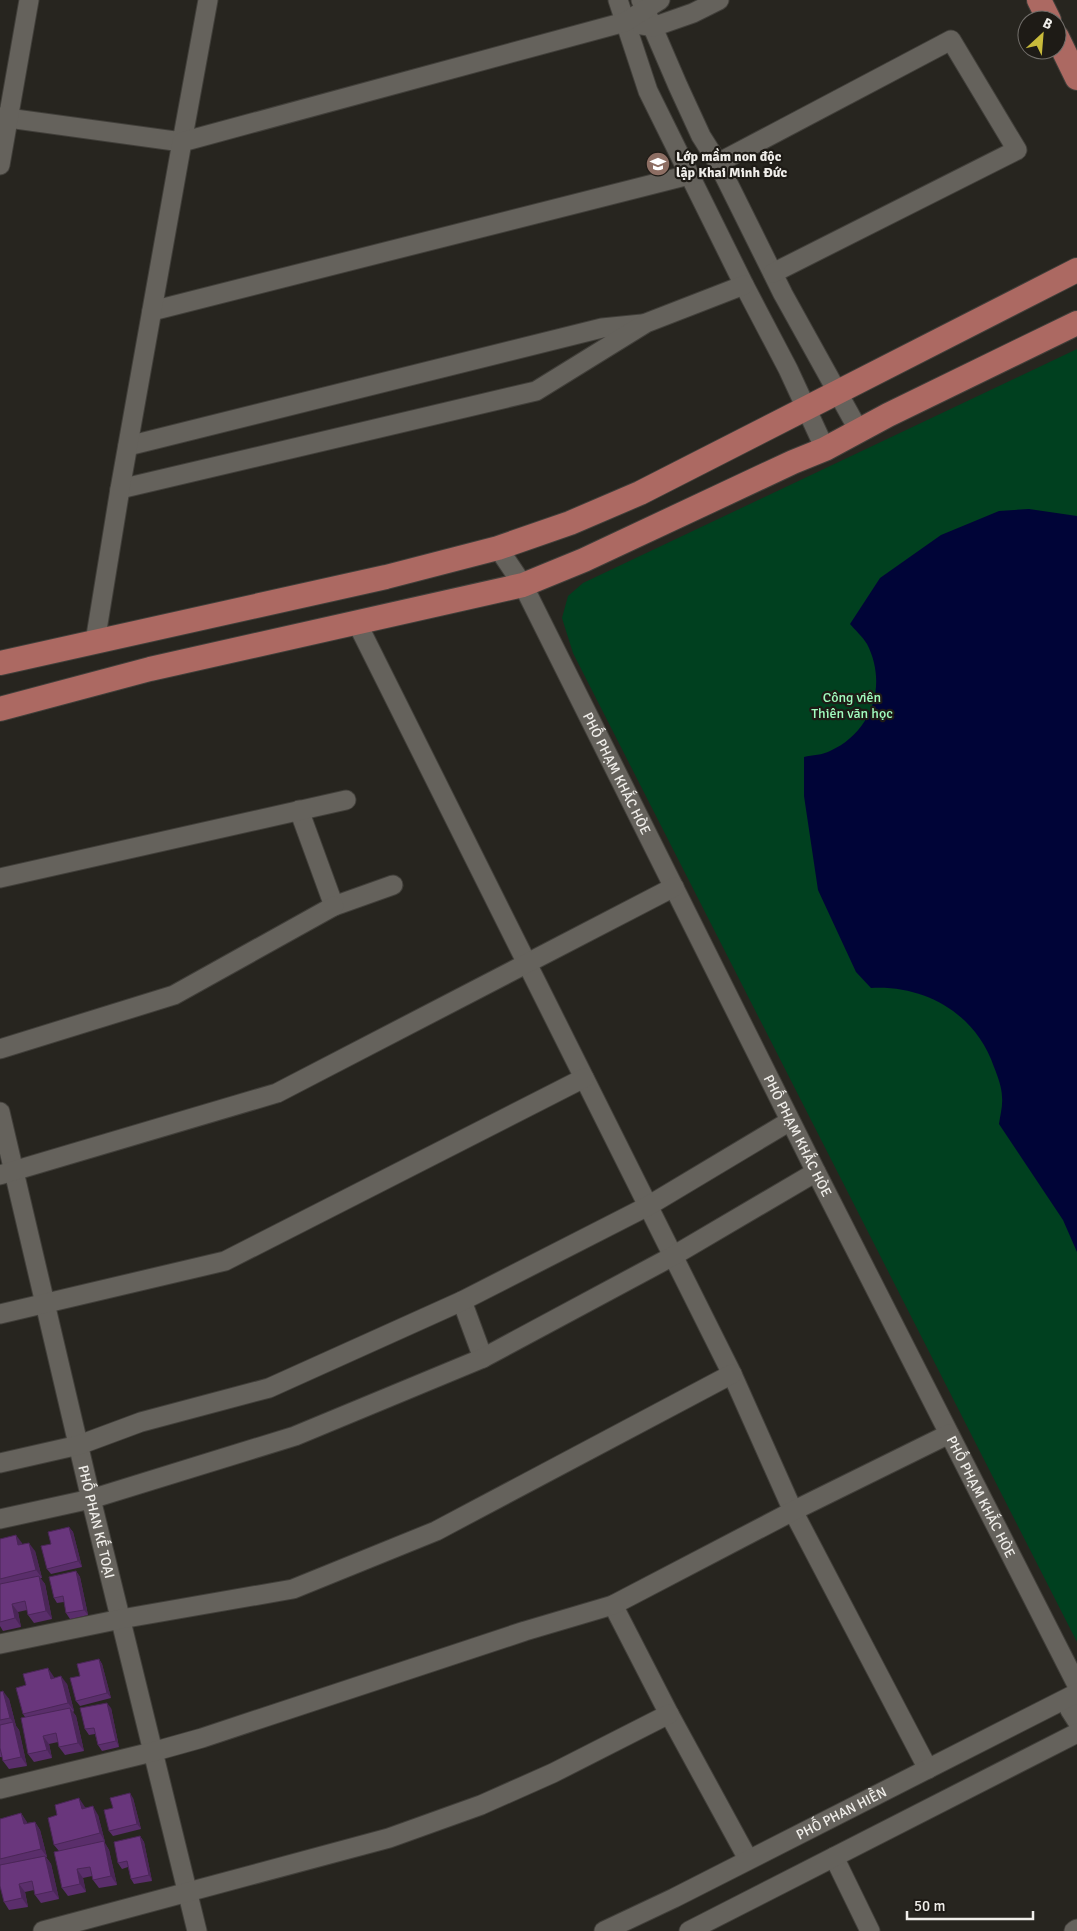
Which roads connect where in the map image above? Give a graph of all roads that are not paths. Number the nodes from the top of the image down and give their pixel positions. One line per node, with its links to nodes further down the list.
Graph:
1 (29, 0): 10 (street)
2 (208, 0): 11 (street)
3 (618, 0): 6 (street)
4 (719, 0): 7 (street)
5 (649, 3): 6 (street); 7 (street)
6 (625, 22): 7 (street); 11 (street); 14 (street)
7 (653, 27): 12 (street)
8 (1067, 58): 9 (main road)
9 (1077, 78)
10 (4, 118): 11 (street); 13 (street)
11 (182, 142): 18 (street)
12 (718, 163): 16 (street); 16 (street)
13 (0, 165)
14 (690, 175): 17 (street); 18 (street)
15 (1077, 270): 21 (main road)
16 (773, 272): 21 (street)
17 (744, 286): 19 (street); 22 (street)
18 (152, 311): 24 (street)
19 (646, 323): 24 (street); 26 (street)
20 (1077, 323): 23 (main road)
21 (838, 392): 22 (main road); 23 (street)
22 (807, 409): 25 (street); 27 (main road)
23 (859, 431): 25 (main road)
24 (128, 446): 26 (street)
25 (825, 449): 28 (main road)
26 (120, 489): 30 (street)
27 (498, 548): 28 (street, PHỐ PHẠM KHẮC HÒE); 30 (main road)
28 (523, 585): 29 (main road); 37 (street, PHỐ PHẠM KHẮC HÒE)
29 (357, 623): 32 (main road); 39 (street)
30 (95, 642): 31 (main road)
31 (0, 663)
32 (0, 709)
33 (346, 800): 34 (street)
34 (299, 810): 35 (street); 38 (street)
35 (0, 878)
36 (393, 885): 38 (street)
37 (674, 887): 39 (street); 43 (street, PHỐ PHẠM KHẮC HÒE)
38 (334, 906): 40 (street)
39 (527, 963): 41 (street); 45 (street)
40 (0, 1049)
41 (584, 1078): 46 (street); 49 (street)
42 (0, 1112): 45 (street, PHỐ PHAN KẾ TOẠI)
43 (790, 1121): 44 (street, PHỐ PHẠM KHẮC HÒE); 46 (street)
44 (816, 1172): 47 (street); 53 (street, PHỐ PHẠM KHẮC HÒE)
45 (7, 1173): 49 (street, PHỐ PHAN KẾ TOẠI)
46 (648, 1206): 47 (street); 48 (street)
47 (673, 1256): 51 (street); 52 (street)
48 (462, 1302): 51 (street); 54 (street)
49 (45, 1303): 50 (street); 54 (street, PHỐ PHAN KẾ TOẠI)
50 (0, 1314)
51 (483, 1358): 56 (street)
52 (732, 1374): 57 (street); 60 (street)
53 (949, 1434): 57 (street); 62 (street, PHỐ PHẠM KHẮC HÒE)
54 (79, 1445): 55 (street); 56 (street, PHỐ PHAN KẾ TOẠI)
55 (0, 1463)
56 (91, 1499): 58 (street); 60 (street, PHỐ PHAN KẾ TOẠI)
57 (793, 1511): 59 (street); 68 (street)
58 (0, 1519)
59 (613, 1605): 64 (street); 67 (street)
60 (120, 1619): 61 (street); 67 (street, PHỐ PHAN KẾ TOẠI)
61 (0, 1644)
62 (1077, 1685)
63 (1077, 1694): 65 (street); 68 (street, PHỐ PHAN HIỀN)
64 (669, 1714): 71 (street); 72 (street)
65 (1077, 1721)
66 (1077, 1733): 70 (street)
67 (152, 1752): 69 (street); 72 (street, PHỐ PHAN KẾ TOẠI)
68 (928, 1768): 71 (street, PHỐ PHAN HIỀN)
69 (0, 1789)
70 (834, 1857): 76 (street); 77 (street)
71 (748, 1859): 75 (street, PHỐ PHAN HIỀN)
72 (188, 1892): 73 (street); 74 (street, PHỐ PHAN KẾ TOẠI)
73 (43, 1931)
74 (197, 1931)
75 (604, 1931)
76 (690, 1931)
77 (870, 1931)

